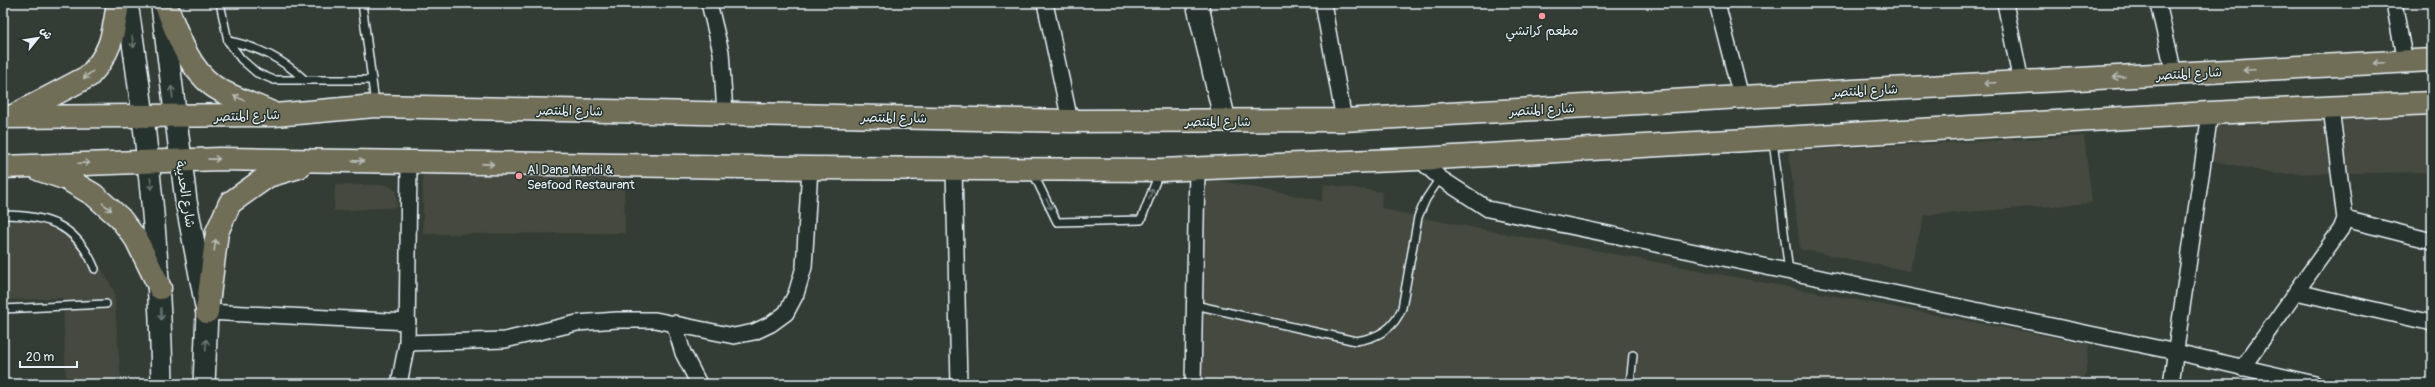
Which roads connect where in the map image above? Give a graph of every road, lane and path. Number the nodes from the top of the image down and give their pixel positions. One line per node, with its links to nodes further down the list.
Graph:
1 (118, 3): 30 (main road, one-way to 30)
2 (127, 3): 31 (main road, one-way to 31)
3 (162, 3): 29 (main road, شارع الحديبة, one-way to 3)
4 (165, 3): 28 (main road, one-way to 4)
5 (220, 3): 15 (lane)
6 (362, 3): 20 (lane)
7 (709, 3): 26 (street)
8 (1045, 3): 33 (street)
9 (1198, 3): 34 (main road)
10 (1323, 3): 32 (street)
11 (1717, 3): 22 (street)
12 (2005, 3): 21 (street)
13 (2158, 3): 18 (street)
14 (2394, 3): 17 (street)
15 (228, 41): 19 (lane); 19 (lane)
16 (2432, 60): 17 (main road, شارع المنتصر)
17 (2405, 62): 18 (main road, شارع المنتصر, one-way to 18)
18 (2174, 74): 21 (main road, شارع المنتصر, one-way to 21)
19 (305, 80): 20 (lane)
20 (372, 80): 24 (lane)
21 (2021, 82): 22 (main road, شارع المنتصر, one-way to 22)
22 (1741, 97): 32 (main road, شارع المنتصر)
23 (2432, 103): 25 (main road)
24 (375, 106): 26 (main road, شارع المنتصر); 28 (main road, شارع المنتصر)
25 (2331, 108): 27 (main road); 49 (street)
26 (726, 113): 33 (main road, شارع المنتصر)
27 (2210, 113): 35 (main road); 63 (street)
28 (275, 115): 29 (main road, شارع المنتصر)
29 (175, 116): 31 (main road, شارع المنتصر); 37 (main road, شارع الحديبة)
30 (7, 117): 31 (main road, شارع المنتصر)
31 (144, 117): 38 (main road)
32 (1344, 120): 34 (main road, شارع المنتصر)
33 (1070, 121): 34 (main road, شارع المنتصر)
34 (1225, 121)
35 (1772, 138): 36 (main road); 52 (lane)
36 (1419, 159): 43 (main road); 47 (street)
37 (181, 160): 38 (main road); 39 (main road, one-way to 39); 58 (main road, شارع الحديبة)
38 (149, 161): 41 (main road, one-way to 38); 53 (main road, one-way to 53)
39 (323, 161): 40 (main road, one-way to 40); 58 (main road, one-way to 39)
40 (409, 162): 42 (main road, one-way to 42); 59 (street)
41 (13, 166): 53 (main road, one-way to 53)
42 (810, 168): 44 (main road); 60 (street)
43 (1197, 168): 46 (main road); 56 (street)
44 (954, 169): 45 (main road); 70 (street)
45 (1031, 170): 46 (main road); 46 (lane, one-way to 46)
46 (1161, 170)
47 (1440, 178): 52 (street); 56 (lane)
48 (3, 215): 51 (lane)
49 (2345, 219): 50 (street); 54 (street)
50 (2432, 241)
51 (95, 269)
52 (1789, 273): 63 (street)
53 (160, 288): 66 (main road, one-way to 66)
54 (2296, 292): 61 (street); 65 (street)
55 (106, 304): 57 (lane)
56 (1195, 304): 71 (street)
57 (3, 309)
58 (208, 312): 59 (street); 67 (main road, شارع الحديبة, one-way to 58)
59 (408, 322): 62 (street)
60 (674, 323): 62 (street); 69 (street)
61 (2432, 323)
62 (407, 343): 68 (street)
63 (2176, 352): 65 (street); 73 (street)
64 (1634, 355): 72 (lane)
65 (2242, 368): 74 (street)
66 (162, 384)
67 (204, 384)
68 (399, 384)
69 (699, 384)
70 (959, 384)
71 (1193, 384)
72 (1630, 384)
73 (2171, 384)
74 (2314, 384)

